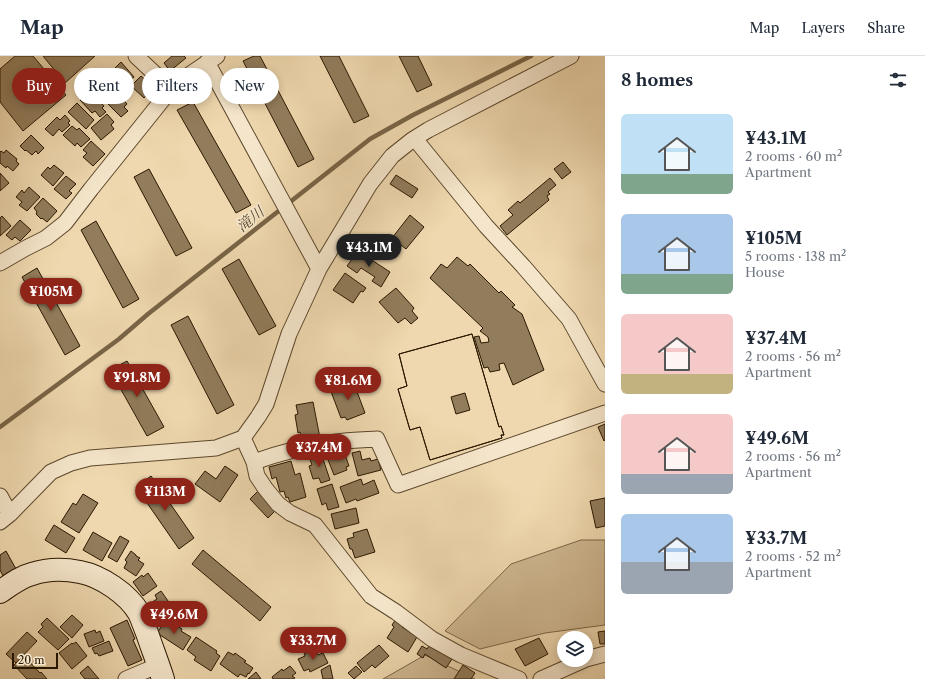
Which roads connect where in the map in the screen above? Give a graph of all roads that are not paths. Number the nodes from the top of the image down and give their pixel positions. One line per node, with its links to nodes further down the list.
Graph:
1 (136, 56): 4 (street)
2 (570, 56): 7 (street)
3 (212, 59): 5 (street); 9 (street)
4 (149, 68)
5 (199, 68)
6 (159, 104): 8 (street)
7 (415, 139): 9 (street); 10 (street)
8 (0, 263)
9 (319, 270): 12 (street)
10 (605, 384)
11 (605, 413): 13 (street)
12 (243, 438): 13 (street); 15 (street)
13 (254, 462): 22 (street)
14 (0, 496): 15 (street)
15 (5, 518)
16 (0, 592): 20 (street)
17 (605, 654): 18 (street)
18 (593, 658)
19 (568, 667): 23 (street)
20 (161, 672): 21 (street)
21 (126, 679)
22 (519, 679)
23 (540, 679)

